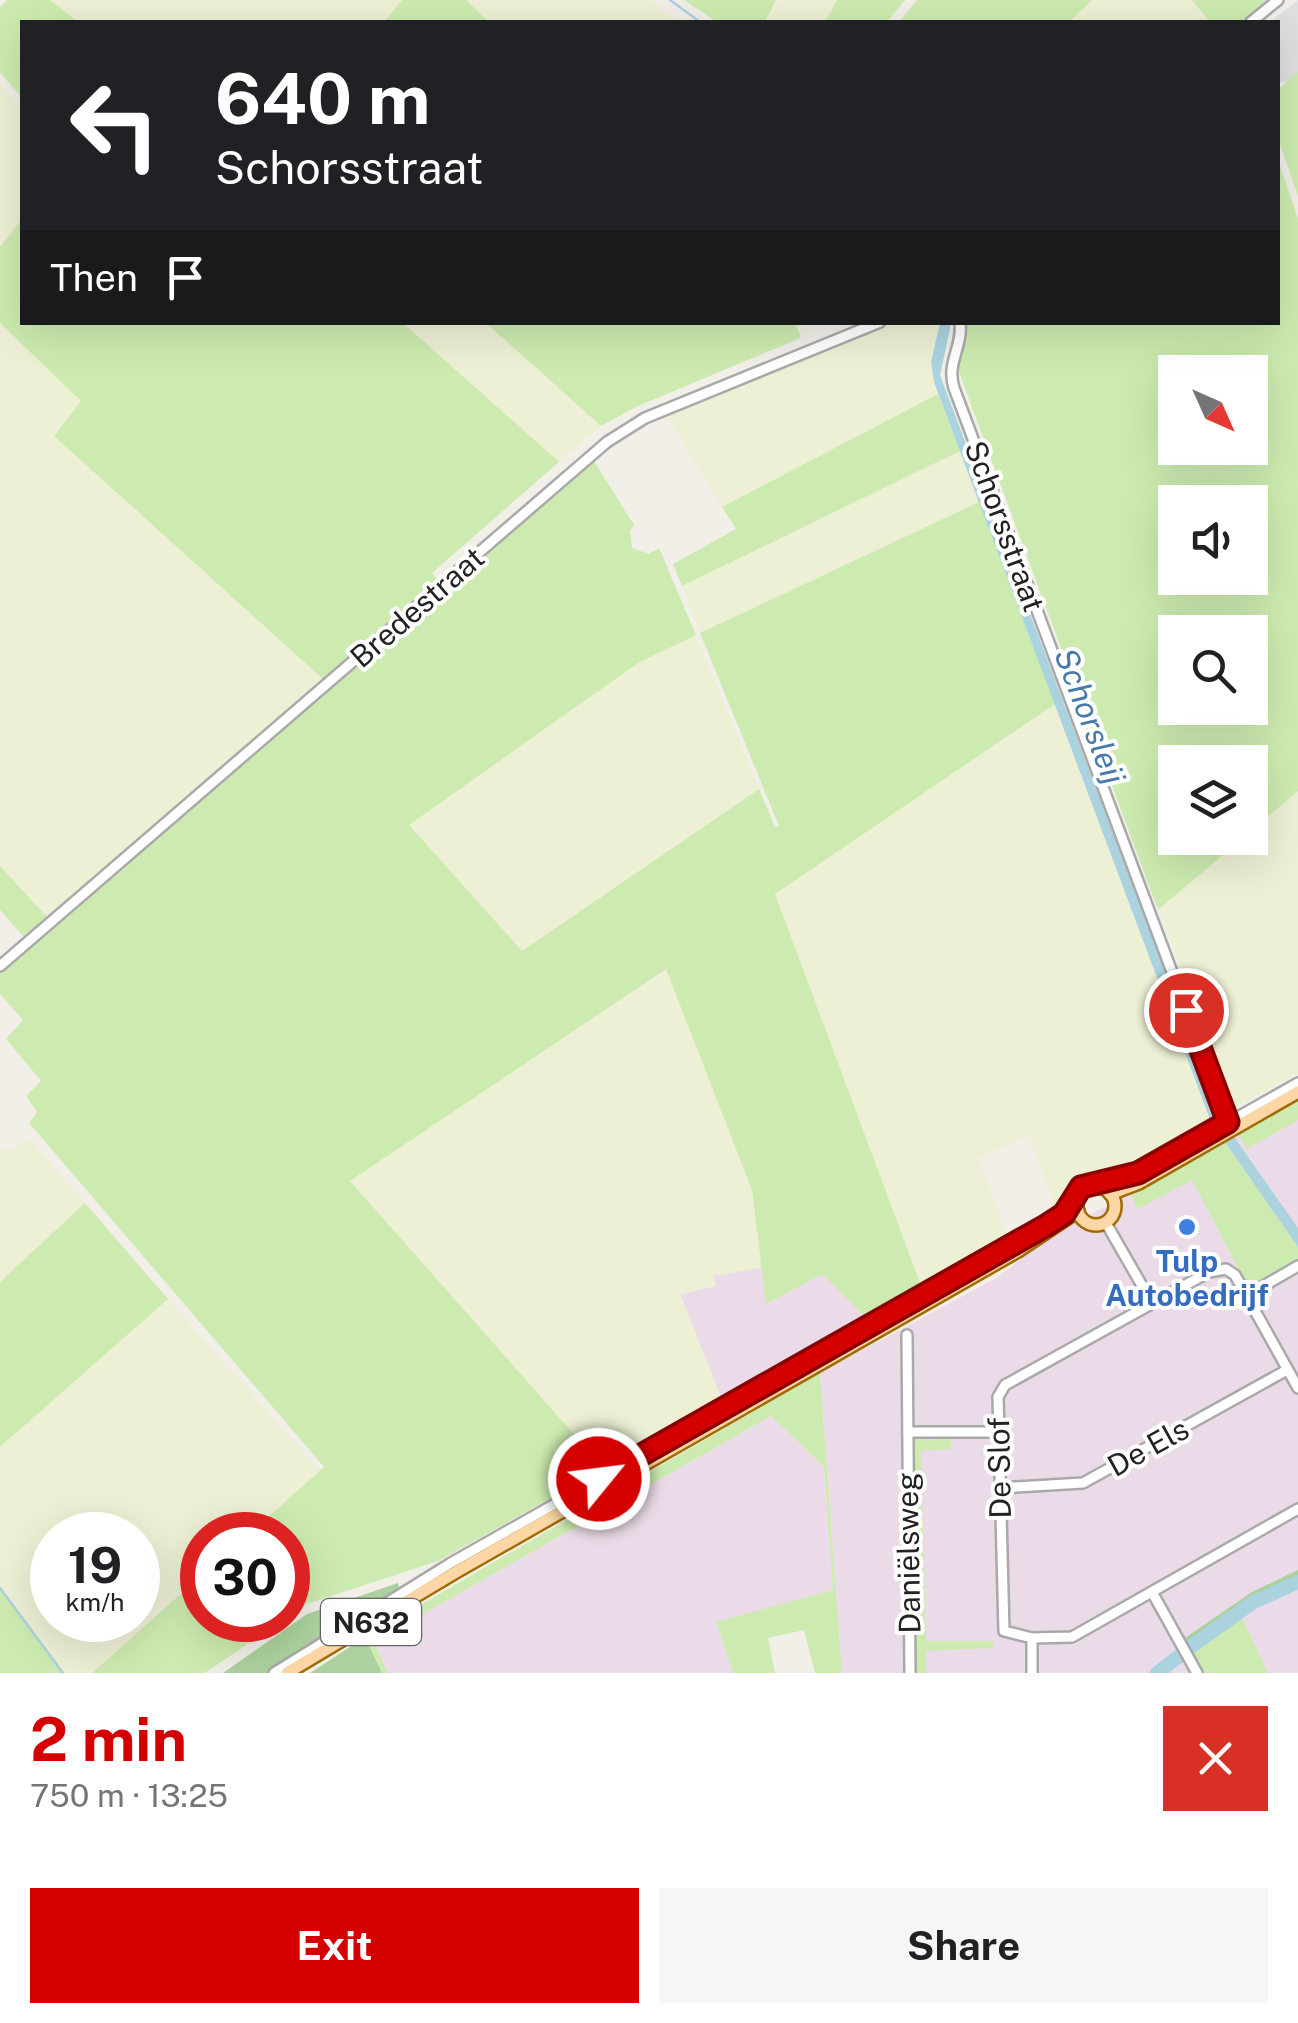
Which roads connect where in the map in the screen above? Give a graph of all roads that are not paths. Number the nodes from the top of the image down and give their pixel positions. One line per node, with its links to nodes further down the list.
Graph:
1 (1278, 0): 2 (street)
2 (1253, 20)
3 (873, 325): 5 (street, Bredestraat)
4 (960, 325): 8 (street, Schorsstraat)
5 (0, 966)
6 (1298, 1083): 8 (street)
7 (1298, 1092): 9 (main road, N632)
8 (1228, 1122): 12 (street)
9 (1113, 1199): 10 (main road, N632); 11 (main road)
10 (1081, 1216): 11 (main road, N632); 12 (main road, N632)
11 (1106, 1223): 15 (street)
12 (1016, 1247): 23 (main road, N632)
13 (1298, 1266): 14 (street)
14 (1246, 1296): 15 (street, De Slof); 17 (street, De Slof)
15 (1152, 1303): 20 (street, De Slof)
16 (906, 1335): 19 (street, Daniëlsweg)
17 (1287, 1370): 18 (street, De Slof); 21 (street, De Els)
18 (1298, 1388)
19 (908, 1432): 20 (street, Daniëlsweg); 28 (street, Daniëlsweg)
20 (998, 1432): 21 (street, De Slof)
21 (999, 1488): 25 (street, De Slof)
22 (1298, 1509): 24 (street)
23 (414, 1591): 26 (street); 27 (main road, N632)
24 (1152, 1592): 25 (street); 30 (street)
25 (1032, 1638): 29 (street)
26 (274, 1673)
27 (288, 1673)
28 (910, 1673)
29 (1032, 1673)
30 (1197, 1673)

